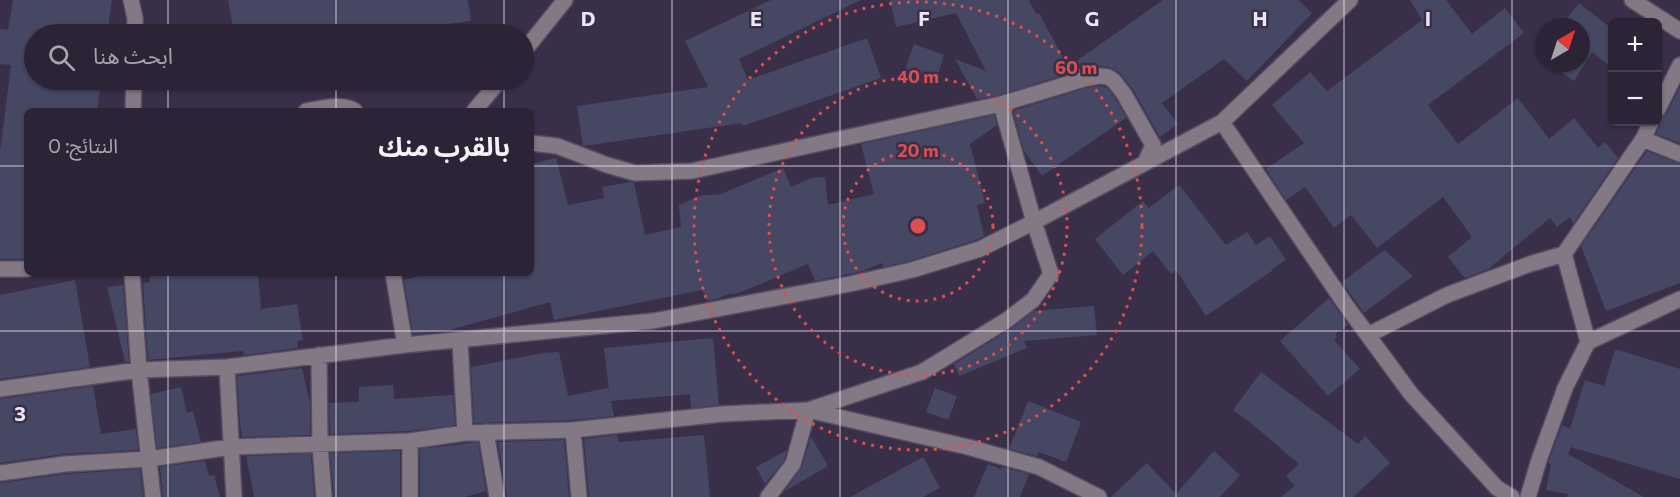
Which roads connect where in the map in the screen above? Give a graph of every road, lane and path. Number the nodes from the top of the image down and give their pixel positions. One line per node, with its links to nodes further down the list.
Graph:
1 (131, 0): 5 (street)
2 (565, 0): 7 (street)
3 (1350, 0): 17 (street)
4 (1632, 0): 6 (street)
5 (135, 24)
6 (1680, 31)
7 (534, 39)
8 (1680, 65): 11 (street)
9 (134, 90): 13 (street)
10 (492, 90): 16 (street)
11 (1662, 101)
12 (1001, 104): 20 (street); 22 (street); 23 (street)
13 (133, 108)
14 (324, 108): 15 (street)
15 (352, 108)
16 (477, 108)
17 (1222, 122): 22 (street); 30 (street)
18 (1649, 126): 19 (street)
19 (1643, 139): 21 (street); 24 (street)
20 (534, 142)
21 (1680, 154)
22 (1145, 163): 23 (street)
23 (1034, 222): 31 (street); 38 (street)
24 (1564, 254): 30 (street); 32 (street)
25 (0, 269): 26 (street)
26 (24, 269)
27 (132, 276): 36 (street)
28 (394, 276): 33 (street)
29 (1680, 299): 32 (street)
30 (1368, 335): 47 (street)
31 (460, 341): 33 (street); 41 (street)
32 (1588, 342): 57 (street)
33 (405, 345): 34 (street)
34 (319, 356): 35 (street); 43 (street)
35 (227, 367): 36 (street); 44 (street)
36 (139, 370): 37 (street); 45 (street)
37 (0, 389)
38 (808, 410): 39 (street); 54 (street); 55 (street)
39 (573, 430): 40 (street); 53 (street)
40 (486, 432): 41 (street); 52 (street)
41 (465, 433): 42 (street)
42 (410, 441): 43 (street); 51 (street)
43 (320, 445): 44 (street); 50 (street)
44 (231, 447): 45 (street); 49 (street)
45 (149, 459): 46 (street); 48 (street)
46 (0, 473)
47 (1496, 492): 56 (street)
48 (153, 497)
49 (234, 497)
50 (324, 497)
51 (410, 497)
52 (496, 497)
53 (579, 497)
54 (768, 497)
55 (1099, 497)
56 (1512, 497)
57 (1528, 497)

